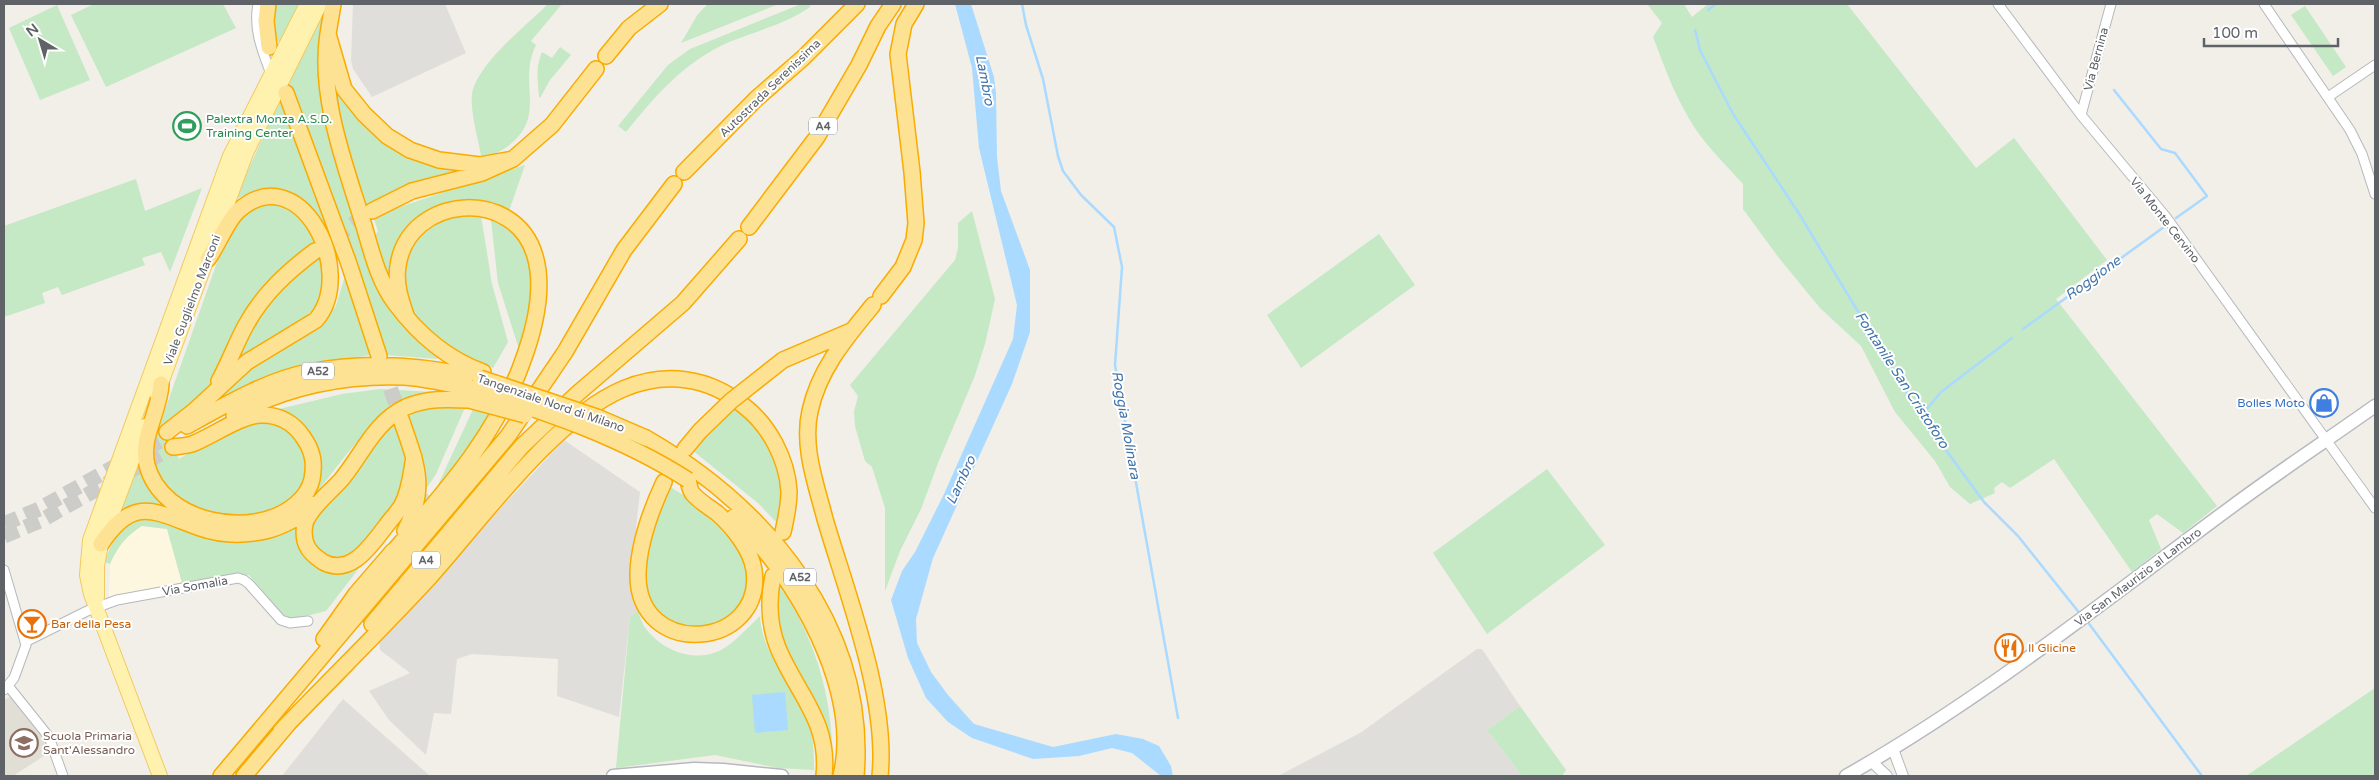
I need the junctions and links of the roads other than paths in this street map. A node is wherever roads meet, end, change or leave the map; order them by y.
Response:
1 (258, 4) edge
2 (268, 4) edge
3 (307, 4) edge
4 (320, 4) edge
5 (333, 4) edge
6 (660, 4) edge
7 (857, 4) edge
8 (894, 4) edge
9 (1998, 4) edge
10 (2111, 4) edge
11 (2264, 4) edge
12 (915, 5) edge
13 (328, 34) junction
14 (269, 47) dead end
15 (606, 56) dead end
16 (2375, 65) edge
17 (596, 69) dead end
18 (271, 74) junction
19 (286, 94) dead end
20 (2328, 97) junction
21 (2081, 115) junction
22 (513, 159) junction
23 (684, 172) dead end
24 (674, 184) dead end
25 (2375, 194) edge
26 (372, 211) tunnel mouth
27 (749, 227) dead end
28 (739, 239) dead end
29 (343, 249) junction
30 (315, 250) tunnel mouth
31 (208, 259) junction
32 (321, 314) junction
33 (407, 318) junction
34 (852, 330) junction
35 (379, 356) tunnel mouth
36 (161, 384) junction
37 (476, 384) junction
38 (208, 399) junction
39 (2375, 406) edge
40 (401, 419) tunnel mouth
41 (170, 438) junction
42 (2327, 440) junction
43 (686, 449) dead end
44 (357, 455) junction
45 (414, 457) junction
46 (664, 482) dead end
47 (690, 487) junction
48 (2375, 508) edge
49 (783, 532) dead end
50 (101, 544) junction
51 (388, 558) junction
52 (4, 570) edge
53 (772, 576) dead end
54 (96, 607) junction
55 (308, 622) dead end
56 (25, 642) junction
57 (6, 688) edge
58 (272, 715) junction
59 (281, 731) junction
60 (1893, 749) junction
61 (1872, 762) junction
62 (63, 776) edge
63 (160, 776) edge
64 (221, 776) edge
65 (244, 776) edge
66 (613, 776) edge
67 (782, 776) edge
68 (824, 776) edge
69 (841, 776) edge
70 (856, 776) edge
71 (880, 776) edge
72 (1846, 776) edge
73 (1887, 776) edge
74 (1903, 776) edge

1 - 18 street
2 - 14 highway
3 - 18 main road, Viale Guglielmo Marconi
4 - 31 main road, Viale Guglielmo Marconi
5 - 13 highway
6 - 15 highway
7 - 23 highway, Autostrada Serenissima
8 - 27 highway, A4
9 - 21 street, Via Monte Cervino
10 - 21 street, Via Bernina
11 - 20 street
12 - 34 highway
13 - 22 highway
13 - 33 highway
16 - 20 street
17 - 22 highway
18 - 54 main road, Viale Guglielmo Marconi
19 - 29 highway
20 - 25 street
21 - 42 street, Via Monte Cervino
22 - 26 highway
24 - 58 highway, A4
28 - 59 highway, A4
29 - 32 highway
29 - 35 highway
30 - 38 highway
31 - 32 highway
31 - 36 main road, Viale Guglielmo Marconi
32 - 38 highway
33 - 37 highway
33 - 51 highway
34 - 43 highway, bridge
34 - 71 highway
36 - 41 highway
36 - 50 main road, Viale Guglielmo Marconi
37 - 41 highway, Tangenziale Nord di Milano / A52
37 - 44 highway
37 - 47 highway, Tangenziale Nord di Milano / A52, bridge
37 - 70 highway, Tangenziale Nord di Milano / A52, bridge
38 - 41 highway
39 - 42 main road, Via San Maurizio al Lambro
40 - 45 highway
42 - 48 street, Via Monte Cervino
42 - 60 main road, Via San Maurizio al Lambro
44 - 45 highway
44 - 50 highway
45 - 51 highway
46 - 47 highway
47 - 69 highway, Tangenziale Nord di Milano / A52
49 - 59 highway
50 - 54 main road, Viale Guglielmo Marconi
51 - 58 highway
52 - 56 street
53 - 68 highway
54 - 55 street, Via Somalia
54 - 56 street
54 - 63 main road, Viale Guglielmo Marconi
56 - 57 street
57 - 62 street
58 - 64 highway, A4
59 - 65 highway, A4
60 - 61 main road, Via San Maurizio al Lambro
60 - 74 street
61 - 72 main road, Via San Maurizio al Lambro
61 - 73 street
66 - 67 main road

